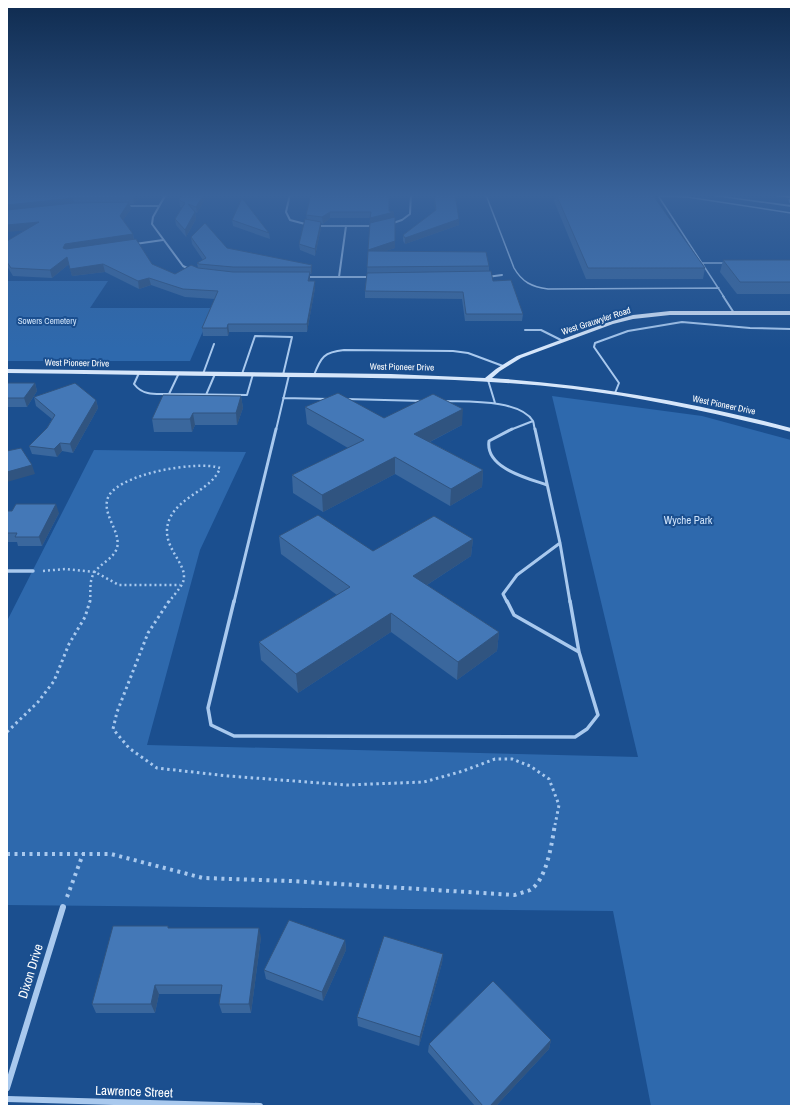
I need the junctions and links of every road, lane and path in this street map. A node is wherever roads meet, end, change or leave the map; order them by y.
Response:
1 (168, 246) edge
2 (343, 246) edge
3 (506, 246) edge
4 (691, 246) edge
5 (702, 263) junction
6 (732, 263) edge
7 (194, 271) edge
8 (502, 275) dead end
9 (301, 277) edge
10 (339, 277) junction
11 (370, 277) edge
12 (482, 277) edge
13 (719, 288) junction
14 (734, 313) junction
15 (791, 313) edge
16 (687, 318) junction
17 (791, 329) edge
18 (526, 330) dead end
19 (563, 341) junction
20 (214, 344) dead end
21 (503, 366) junction
22 (7, 371) edge
23 (139, 373) junction
24 (179, 373) junction
25 (203, 374) junction
26 (215, 374) junction
27 (242, 374) junction
28 (254, 374) junction
29 (286, 375) junction
30 (314, 375) junction
31 (487, 379) junction
32 (169, 394) junction
33 (615, 394) junction
34 (206, 395) junction
35 (283, 398) junction
36 (330, 399) edge
37 (338, 399) edge
38 (424, 401) edge
39 (440, 401) edge
40 (495, 402) junction
41 (533, 421) junction
42 (791, 430) edge
43 (547, 486) junction
44 (560, 543) junction
45 (7, 571) edge
46 (33, 571) joint
47 (180, 585) dead end
48 (69, 644) dead end
49 (579, 652) junction
50 (7, 732) edge
51 (83, 854) dead end
52 (63, 907) joint
53 (7, 1088) edge
54 (7, 1099) edge
55 (260, 1106) edge

1 - 7 street
2 - 10 street
3 - 13 lane
4 - 5 lane
5 - 6 lane
5 - 13 lane
8 - 12 street
9 - 10 street
10 - 11 street
13 - 14 lane
14 - 15 main road, West Grauwyler Road
14 - 16 main road, West Grauwyler Road
16 - 17 lane
16 - 19 main road, West Grauwyler Road
16 - 33 lane
18 - 19 lane
19 - 21 main road, West Grauwyler Road
20 - 25 lane
21 - 30 lane
21 - 31 main road, West Grauwyler Road
22 - 23 main road, West Pioneer Drive
23 - 24 main road, West Pioneer Drive
23 - 32 lane
24 - 25 main road, West Pioneer Drive
24 - 32 lane
25 - 26 main road, West Pioneer Drive
26 - 27 main road, West Pioneer Drive
26 - 34 lane
27 - 28 main road, West Pioneer Drive
27 - 29 lane
28 - 29 main road, West Pioneer Drive
28 - 34 lane
29 - 30 main road, West Pioneer Drive
29 - 35 lane
30 - 31 main road, West Pioneer Drive
31 - 33 main road, West Pioneer Drive
31 - 40 lane
32 - 34 lane
33 - 42 main road, West Pioneer Drive
35 - 36 lane
35 - 49 lane
37 - 38 lane
39 - 40 lane
40 - 41 lane
41 - 43 lane
41 - 43 lane
43 - 44 lane
44 - 49 lane
44 - 49 lane
45 - 46 street
46 - 47 path
48 - 50 path
51 - 52 path
52 - 53 street, Dixon Drive
54 - 55 street, Lawrence Street

